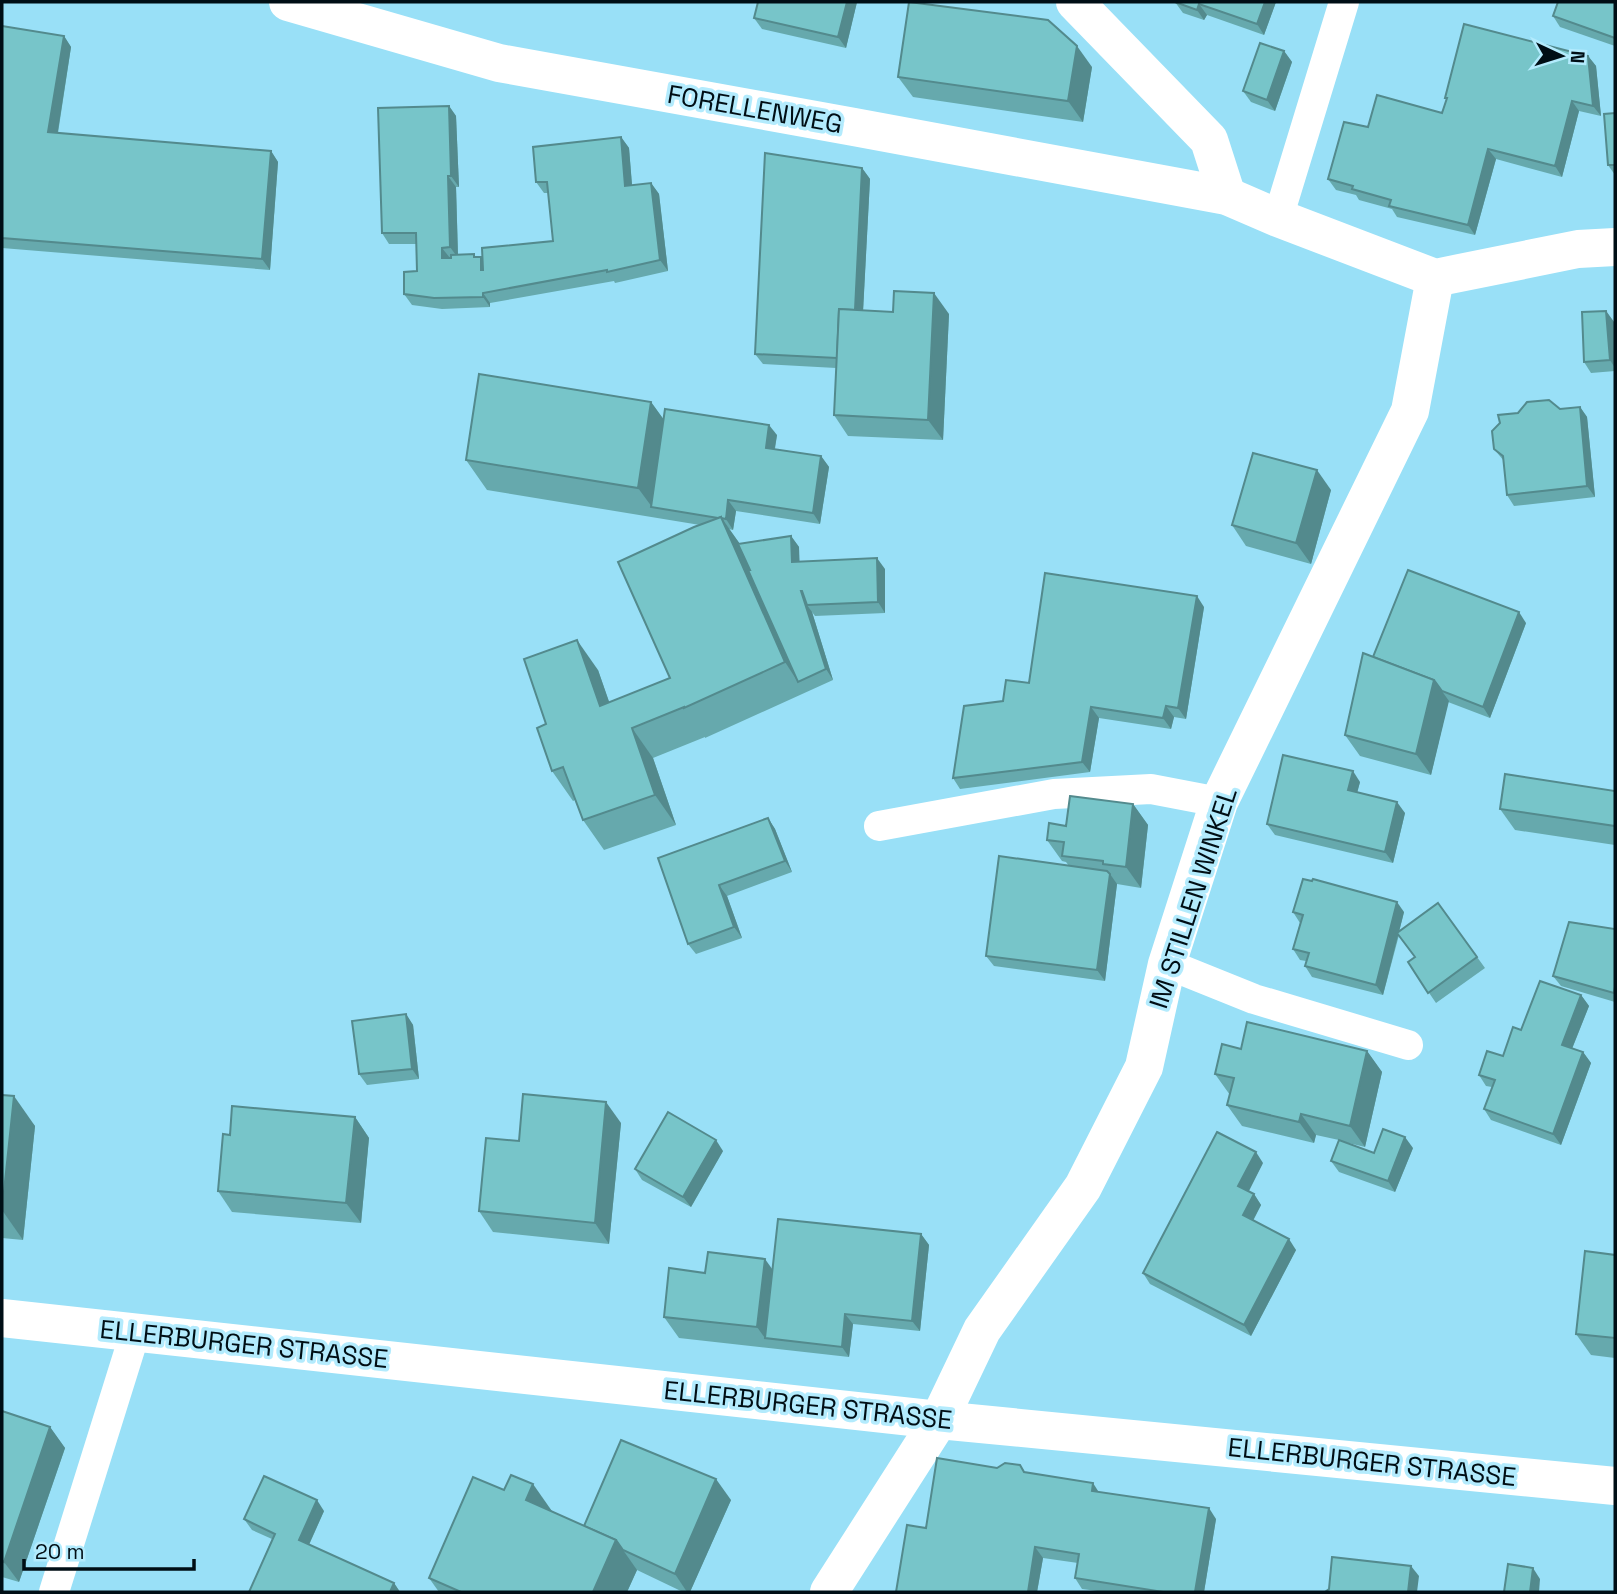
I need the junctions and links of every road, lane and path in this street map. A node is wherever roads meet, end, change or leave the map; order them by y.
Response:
1 (288, 2) edge
2 (1075, 2) edge
3 (1345, 2) edge
4 (1227, 196) junction
5 (1278, 218) junction
6 (1615, 247) edge
7 (1435, 278) junction
8 (1219, 802) junction
9 (879, 826) dead end
10 (1167, 964) junction
11 (1408, 1045) dead end
12 (2, 1318) edge
13 (135, 1333) junction
14 (939, 1420) junction
15 (1615, 1486) edge
16 (54, 1592) edge
17 (829, 1592) edge

1 - 4 street, FORELLENWEG
2 - 4 street
3 - 5 lane
4 - 5 street
5 - 7 street
6 - 7 street
7 - 8 street, IM STILLEN WINKEL
8 - 9 lane
8 - 10 street, IM STILLEN WINKEL
10 - 11 lane
10 - 14 street, IM STILLEN WINKEL
12 - 13 street, ELLERBURGER STRASSE
13 - 14 street, ELLERBURGER STRASSE
13 - 16 lane
14 - 15 street, ELLERBURGER STRASSE
14 - 17 street, IM STILLEN WINKEL

